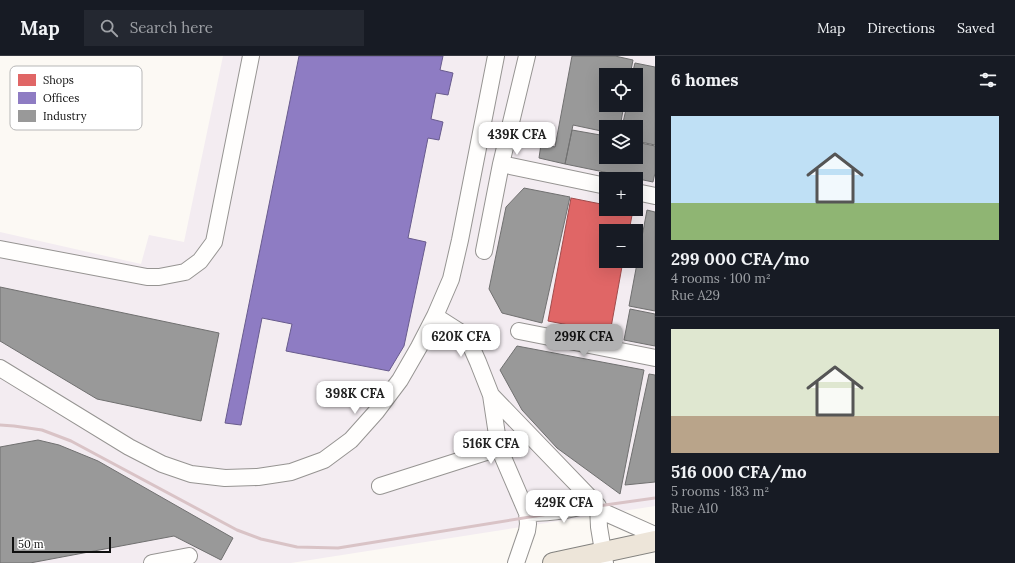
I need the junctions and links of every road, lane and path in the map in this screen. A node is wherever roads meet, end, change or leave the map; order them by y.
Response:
1 (251, 56) edge
2 (496, 56) edge
3 (527, 56) edge
4 (501, 164) junction
5 (599, 185) edge
6 (643, 193) edge
7 (655, 196) edge
8 (0, 249) edge
9 (484, 252) dead end
10 (435, 316) junction
11 (519, 331) dead end
12 (655, 358) edge
13 (0, 368) edge
14 (490, 395) junction
15 (499, 448) junction
16 (380, 486) dead end
17 (596, 506) junction
18 (527, 513) junction
19 (655, 535) edge
20 (655, 541) edge
21 (189, 556) dead end
22 (604, 557) edge
23 (152, 563) edge
24 (516, 563) edge
25 (553, 563) edge

1 - 8 street
2 - 10 street
3 - 4 street
4 - 5 street
4 - 9 street
6 - 7 street
10 - 13 street
10 - 14 street
11 - 12 street
14 - 15 street
14 - 17 street
15 - 16 street
15 - 18 street
17 - 18 street
17 - 19 street
17 - 22 street
18 - 24 street
20 - 22 main road
21 - 23 street
22 - 25 main road

